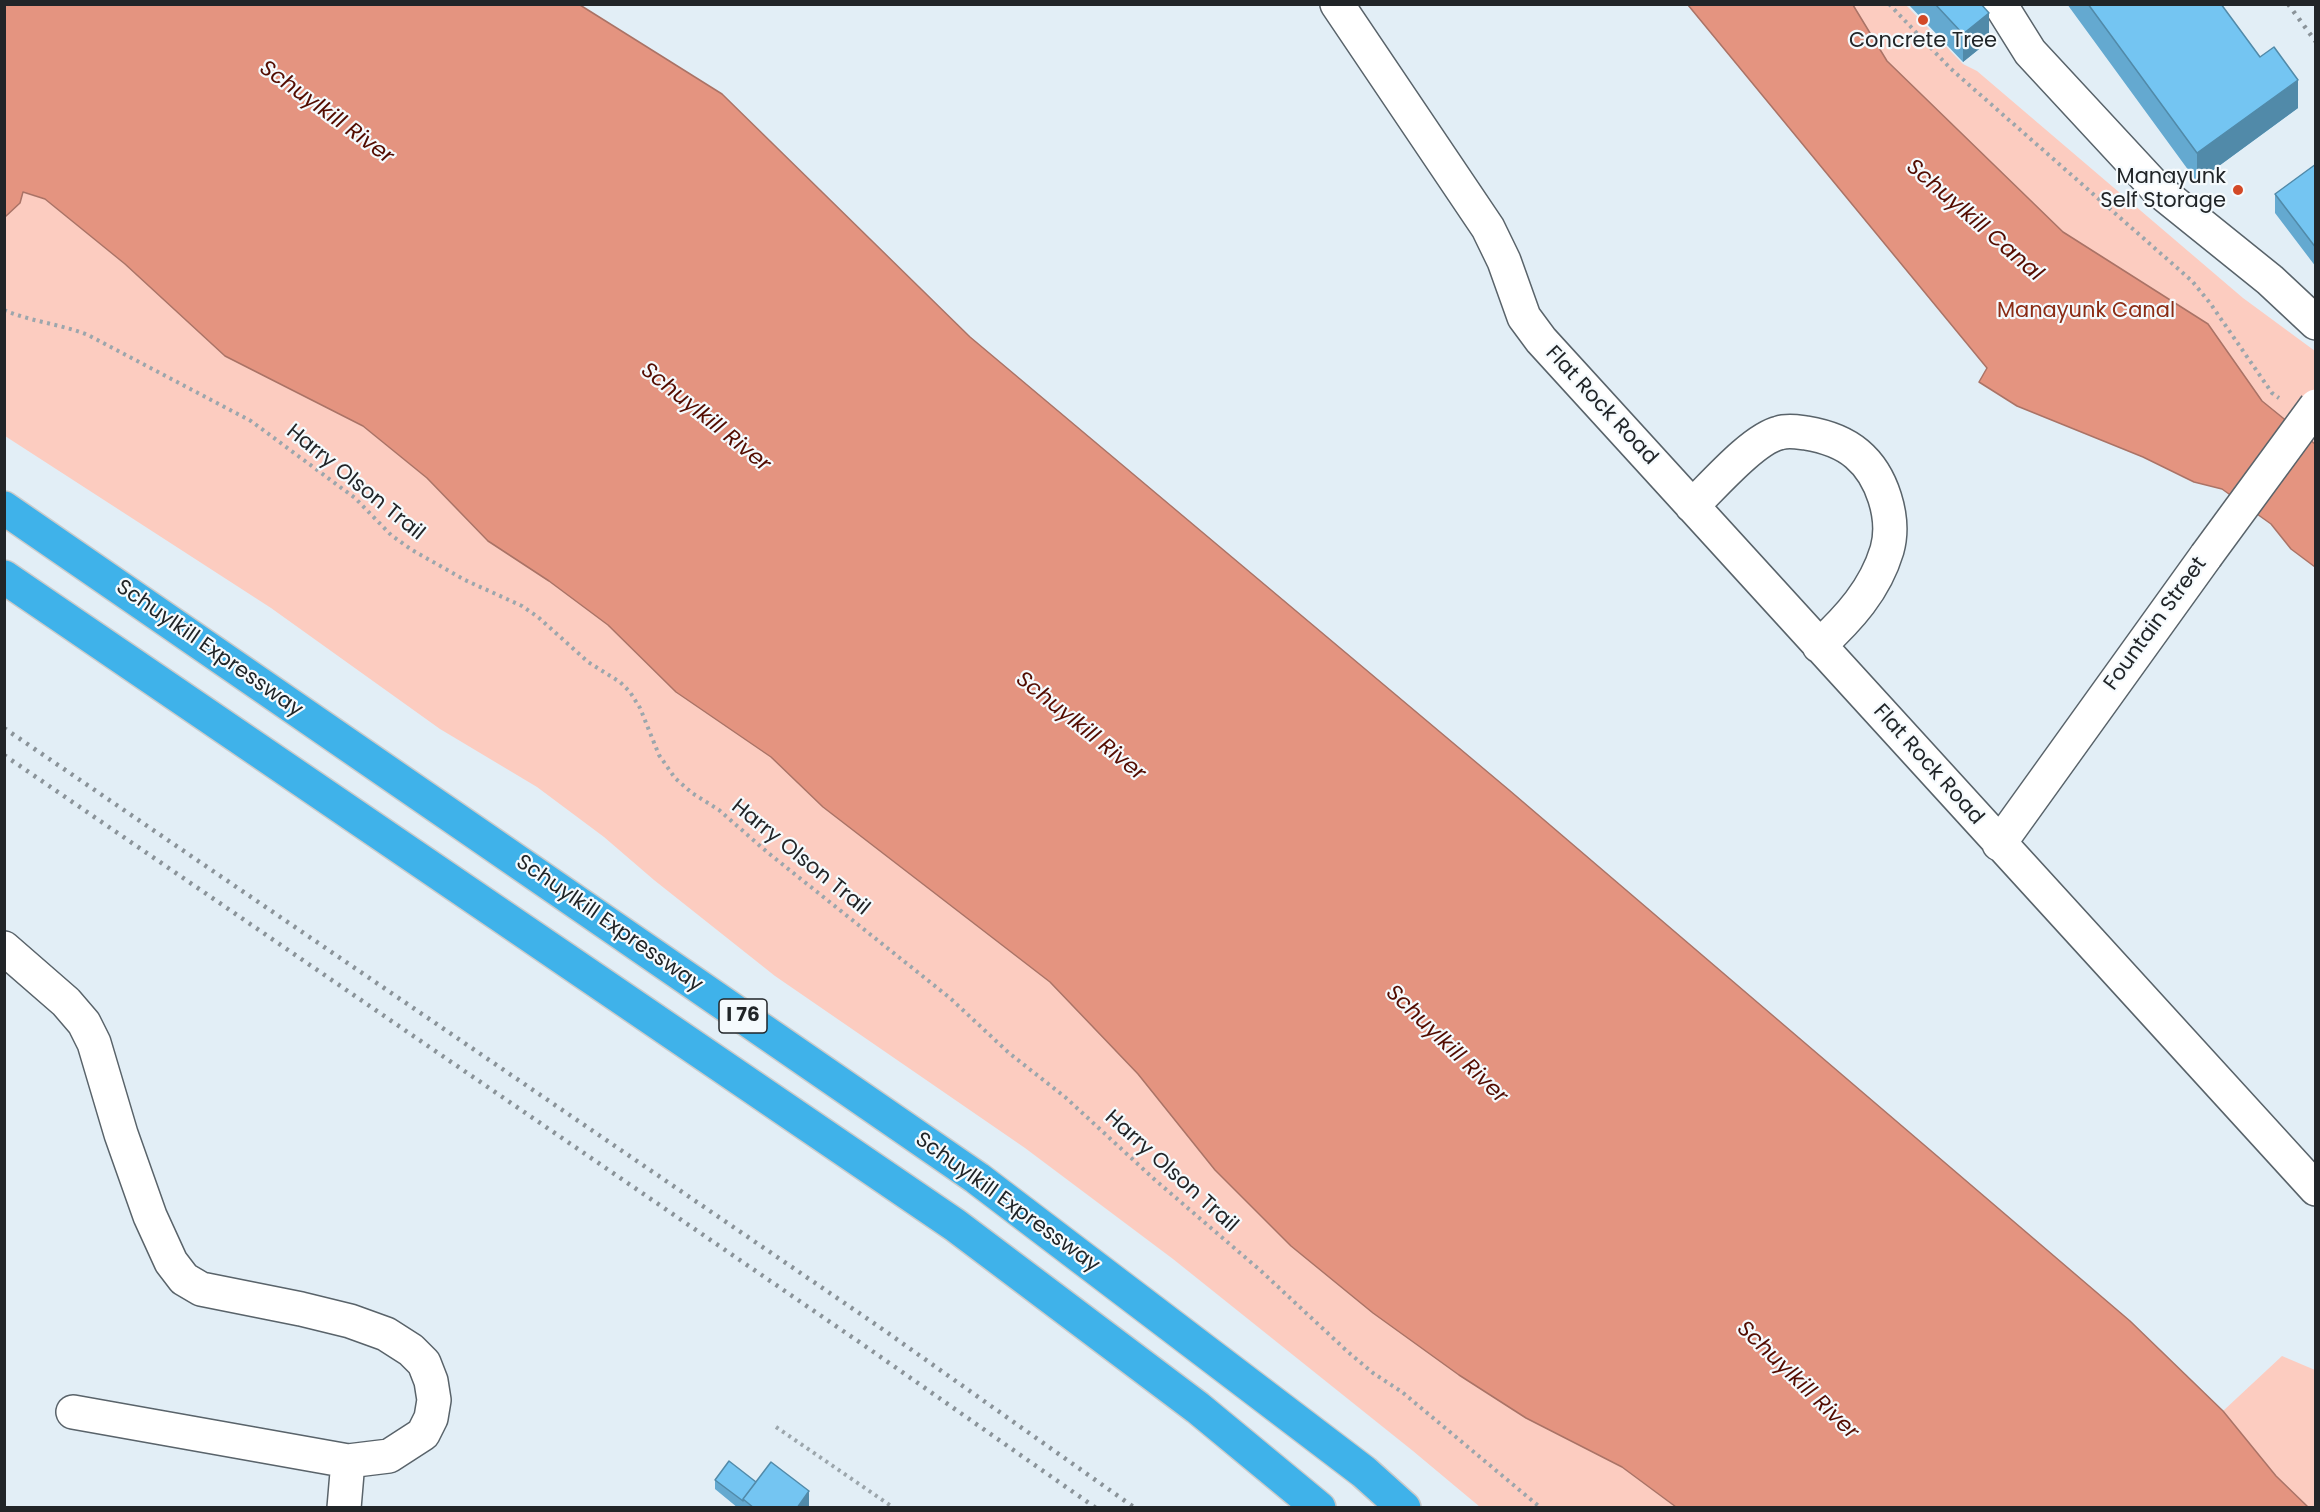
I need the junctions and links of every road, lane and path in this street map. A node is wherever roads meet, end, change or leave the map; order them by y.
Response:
1 (1337, 4) edge
2 (1889, 4) edge
3 (2000, 4) edge
4 (4, 310) edge
5 (2316, 323) edge
6 (2280, 399) dead end
7 (2316, 406) edge
8 (1692, 506) junction
9 (4, 508) edge
10 (17, 585) edge
11 (1819, 646) junction
12 (1999, 844) junction
13 (4, 948) edge
14 (2316, 1189) edge
15 (73, 1412) dead end
16 (776, 1427) dead end
17 (348, 1461) junction
18 (344, 1508) edge
19 (894, 1508) edge
20 (1319, 1508) edge
21 (1404, 1508) edge
22 (1541, 1508) edge

1 - 8 street, Flat Rock Road
2 - 6 path
3 - 5 street
4 - 22 path, Harry Olson Trail
7 - 12 street, Fountain Street, bridge
8 - 11 street, Flat Rock Road
8 - 11 street
9 - 21 highway, Schuylkill Expressway / I 76
10 - 20 highway, I 76
11 - 12 street, Flat Rock Road
12 - 14 street, Flat Rock Road
13 - 17 street
15 - 17 street
16 - 19 path
17 - 18 street

